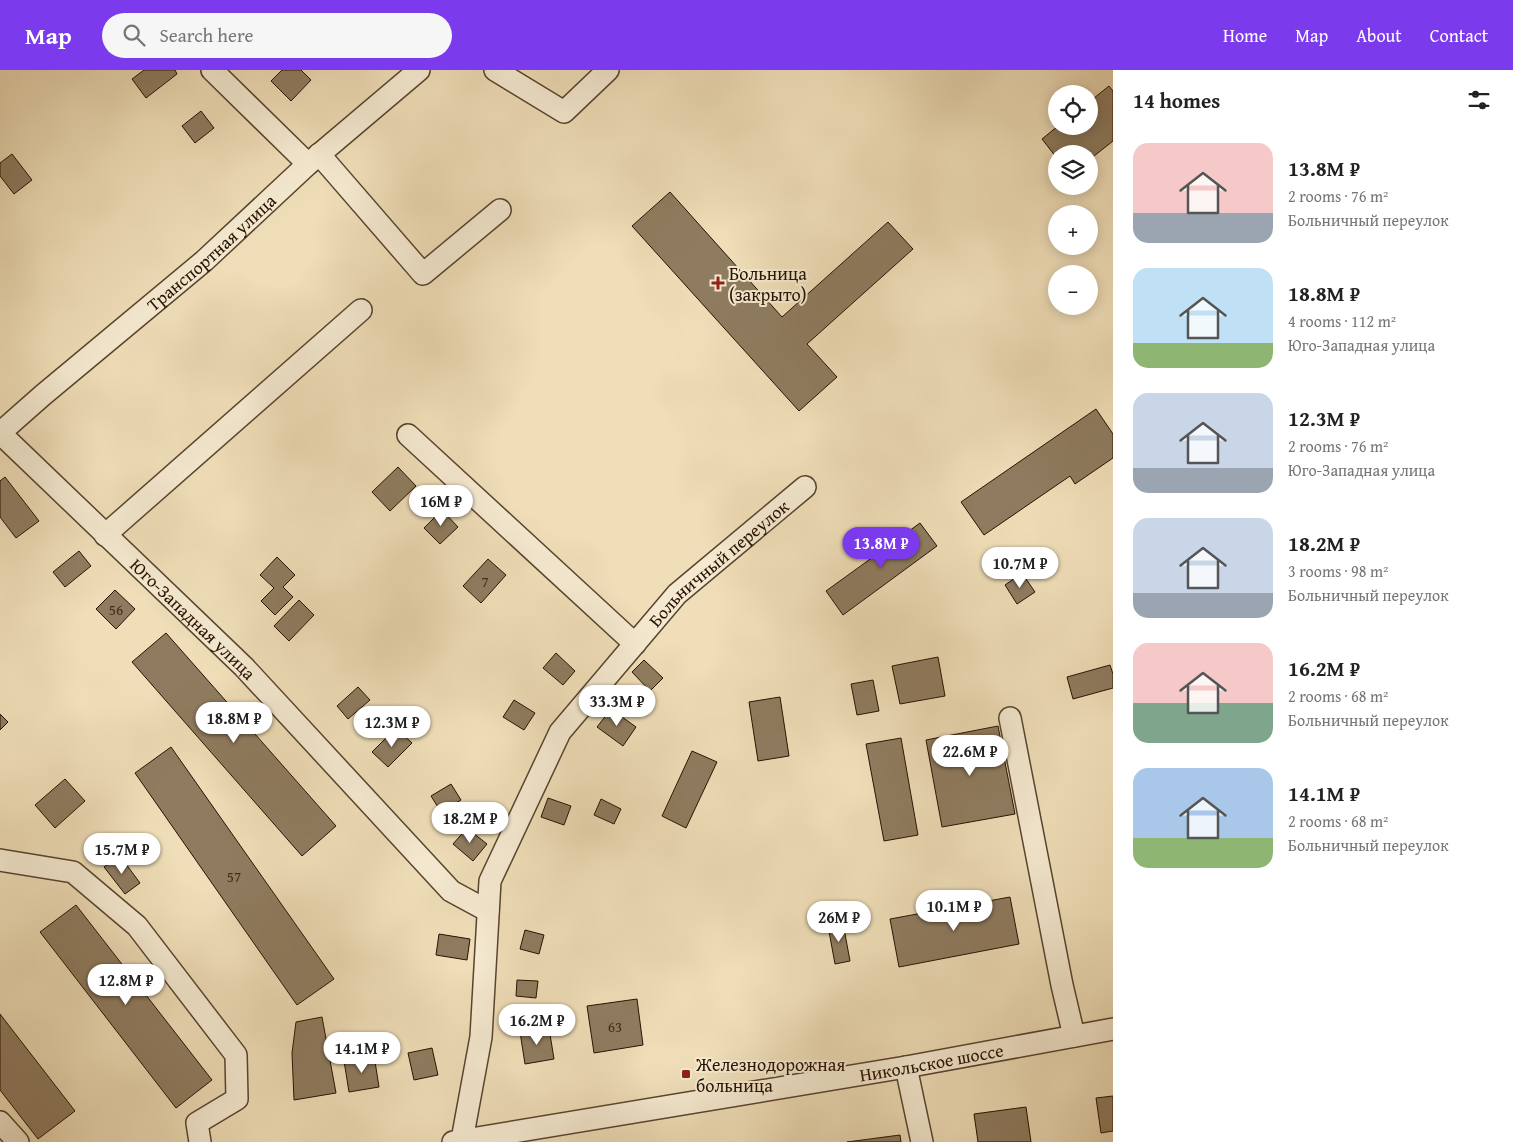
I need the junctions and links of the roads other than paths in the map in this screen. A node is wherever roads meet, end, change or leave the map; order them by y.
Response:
1 (212, 70) edge
2 (419, 70) edge
3 (494, 70) edge
4 (608, 70) edge
5 (314, 159) junction
6 (500, 210) dead end
7 (362, 310) dead end
8 (0, 433) edge
9 (408, 435) dead end
10 (805, 487) dead end
11 (105, 535) junction
12 (635, 644) junction
13 (1010, 718) dead end
14 (0, 860) edge
15 (488, 912) junction
16 (1113, 1029) edge
17 (1074, 1036) junction
18 (906, 1067) junction
19 (0, 1122) edge
20 (458, 1141) edge
21 (18, 1142) edge
22 (200, 1142) edge
23 (922, 1142) edge

1 - 5 street
2 - 5 street, Транспортная улица
3 - 4 street
5 - 6 street
5 - 8 street, Транспортная улица
7 - 11 street
8 - 11 street, Юго-Западная улица
9 - 12 street, Больничный переулок
10 - 12 street, Больничный переулок
11 - 15 street, Юго-Западная улица
12 - 15 street, Больничный переулок
13 - 17 street
14 - 22 street
15 - 20 street, Больничный переулок
16 - 17 street, Никольское шоссе
17 - 18 street, Никольское шоссе
18 - 20 street, Никольское шоссе
18 - 23 street
19 - 21 street

